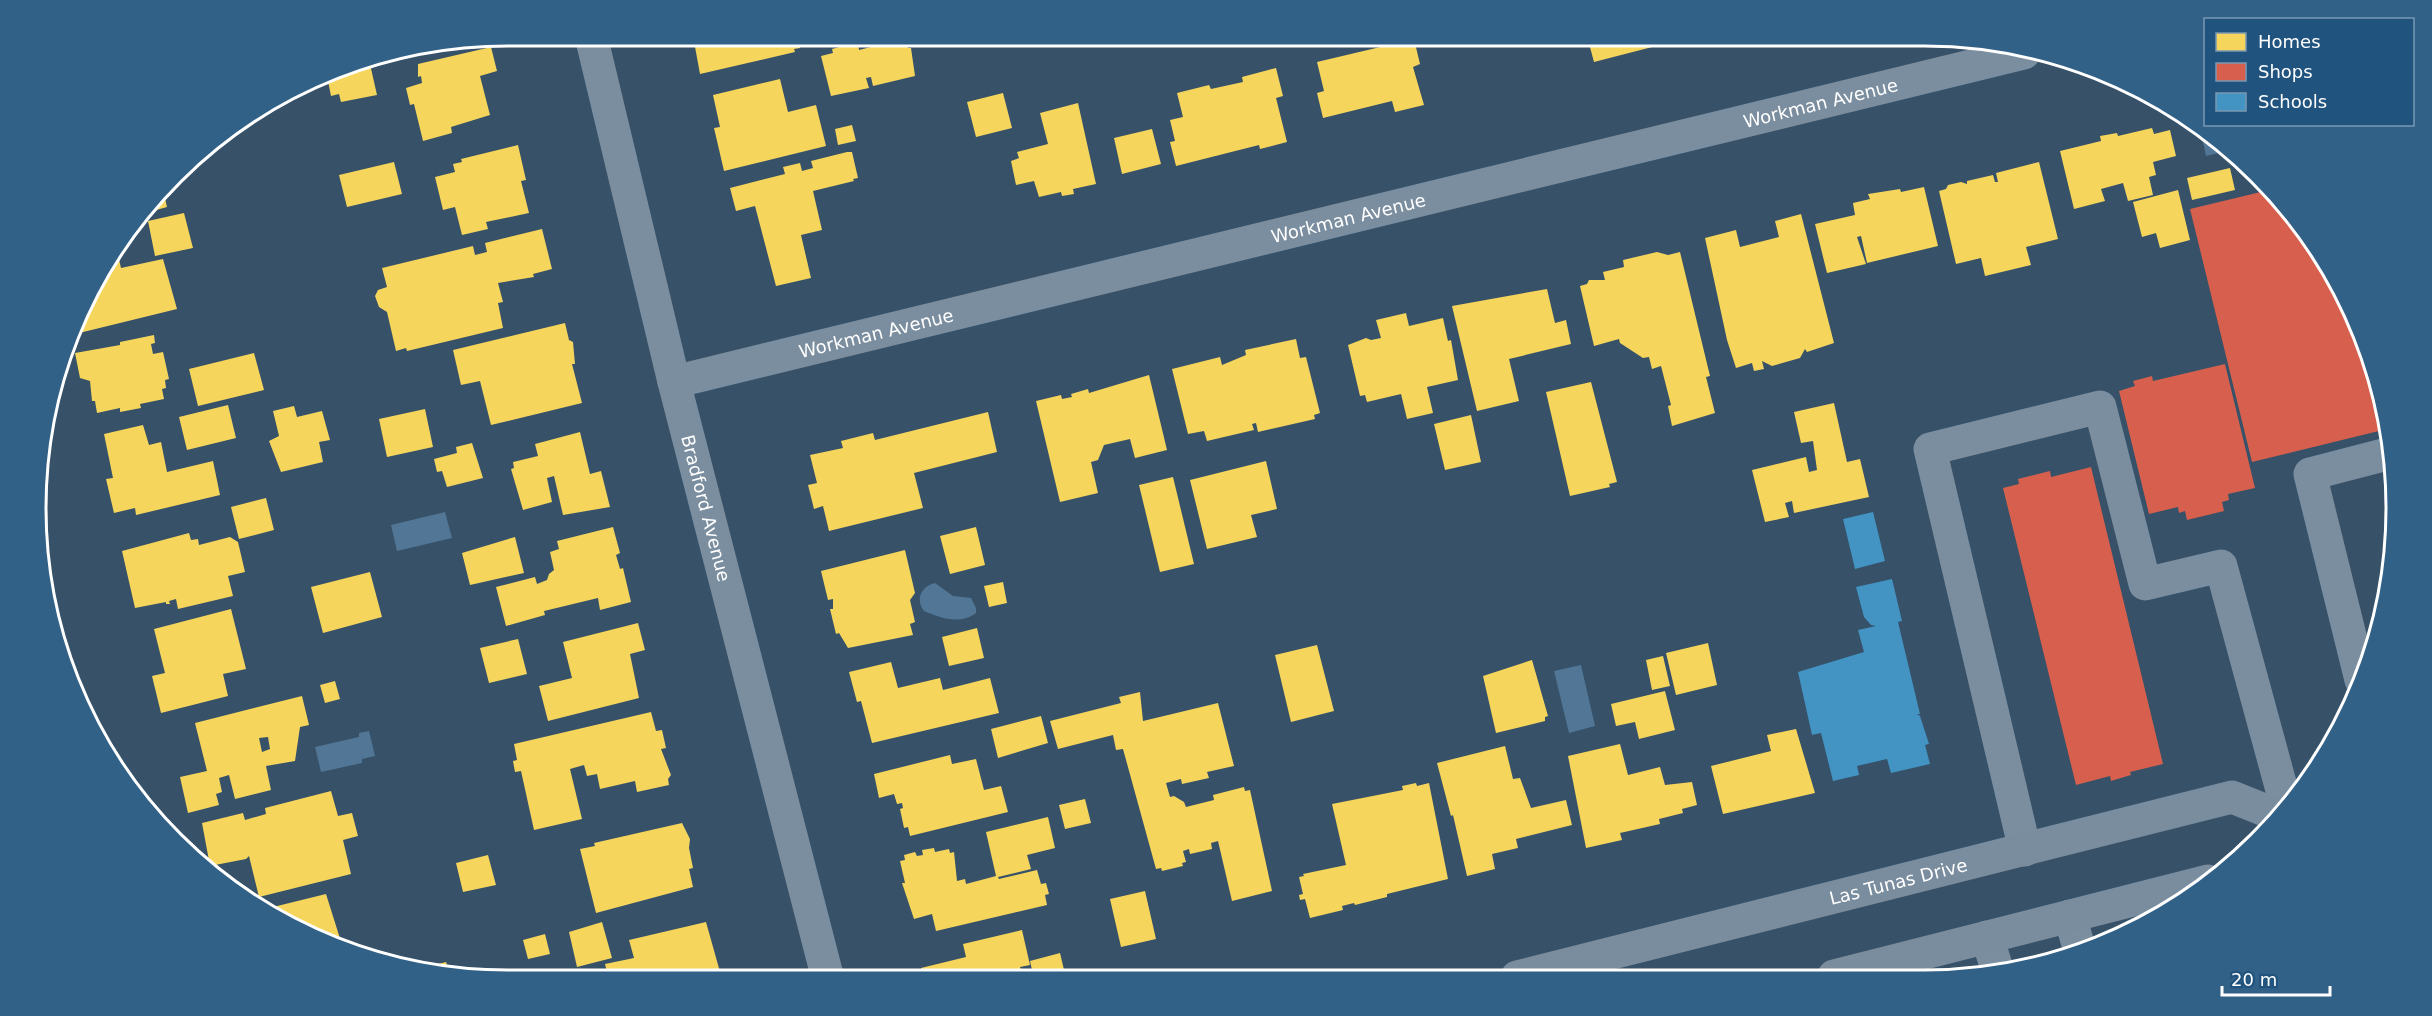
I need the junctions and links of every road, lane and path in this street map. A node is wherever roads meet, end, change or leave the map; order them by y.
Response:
1 (593, 46) edge
2 (2013, 55) edge
3 (674, 382) junction
4 (2383, 455) edge
5 (2357, 665) edge
6 (2284, 797) edge
7 (2270, 813) edge
8 (2025, 850) junction
9 (2167, 899) edge
10 (2070, 916) junction
11 (1987, 937) junction
12 (2078, 943) edge
13 (1996, 964) edge
14 (826, 970) edge
15 (1545, 970) edge
16 (1858, 970) edge

1 - 3 street, Bradford Avenue
2 - 3 street, Workman Avenue
3 - 14 street, Bradford Avenue
4 - 5 street
6 - 8 street
7 - 8 main road, Las Tunas Drive
8 - 15 main road, Las Tunas Drive
9 - 10 main road
10 - 11 main road
10 - 12 street
11 - 13 street
11 - 16 main road

